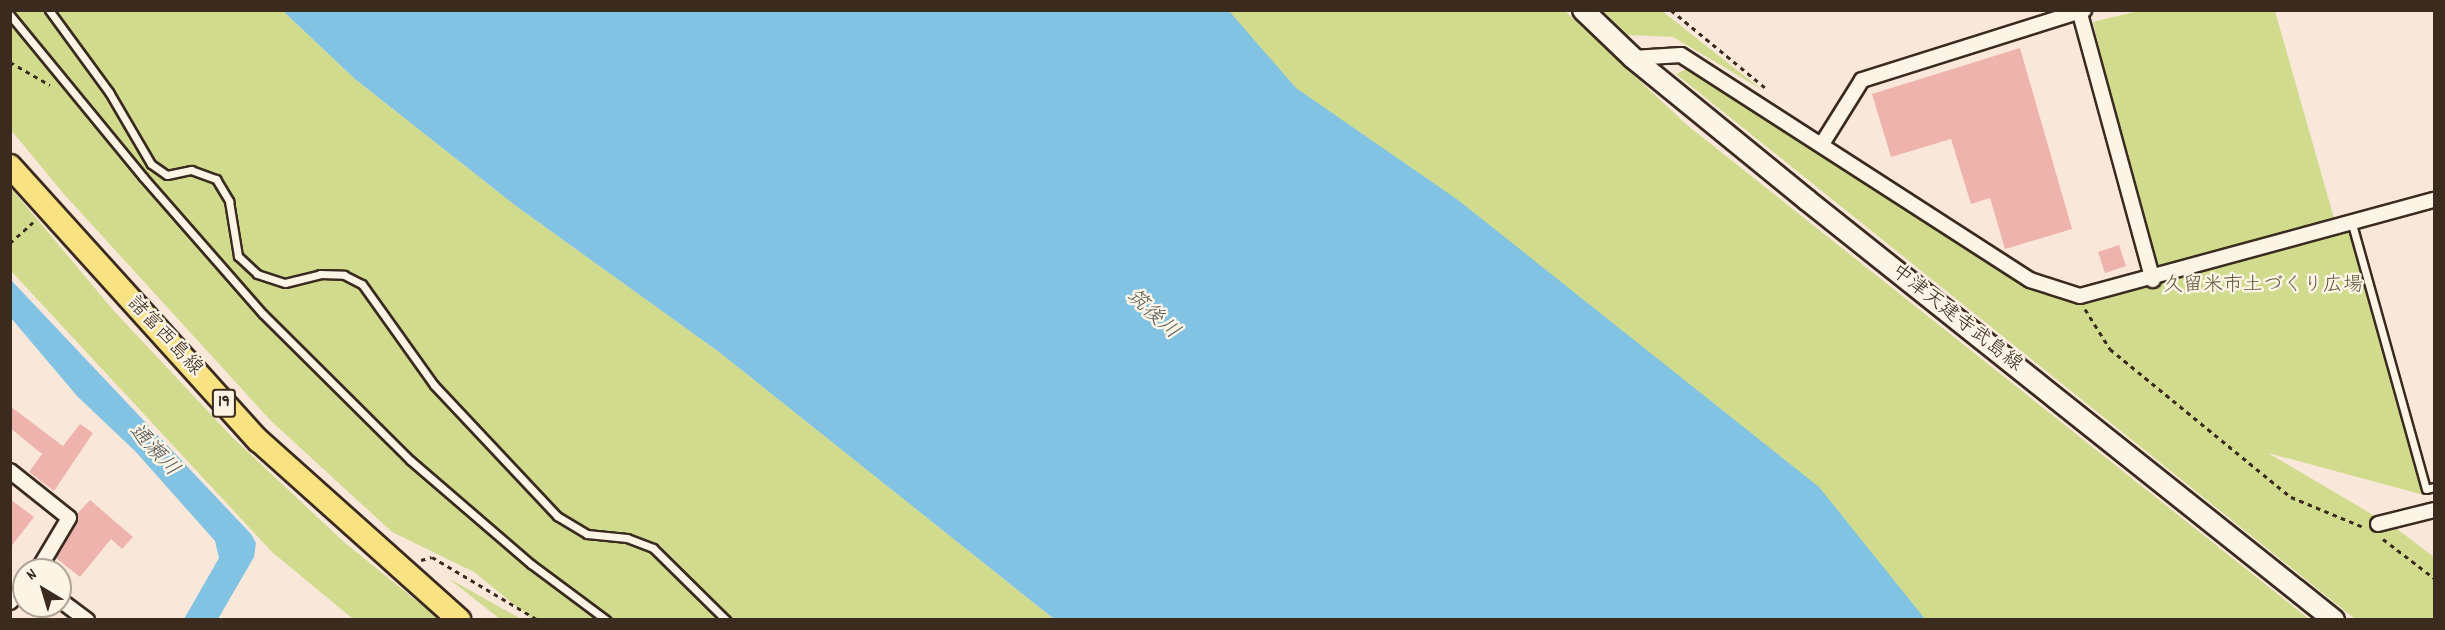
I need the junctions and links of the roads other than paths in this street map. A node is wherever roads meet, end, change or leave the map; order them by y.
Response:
1 (49, 10) edge
2 (1583, 10) edge
3 (2081, 11) edge
4 (10, 15) edge
5 (1634, 58) junction
6 (1822, 144) junction
7 (10, 166) edge
8 (2434, 201) edge
9 (2352, 224) junction
10 (2153, 280) junction
11 (10, 471) edge
12 (2434, 487) edge
13 (2434, 510) edge
14 (2377, 529) road end
15 (45, 558) edge
16 (72, 609) edge
17 (87, 620) edge
18 (459, 620) edge
19 (606, 620) edge
20 (726, 620) edge
21 (2334, 620) edge

1 - 20 lane
2 - 5 main road, 中津天建寺武島線
3 - 6 street
3 - 10 street
4 - 19 lane
5 - 6 street
5 - 21 main road, 中津天建寺武島線
6 - 10 street
7 - 18 main road, 諸富西島線 / 19
8 - 9 street
9 - 10 street
9 - 12 lane
11 - 15 street
13 - 14 street
16 - 17 street

